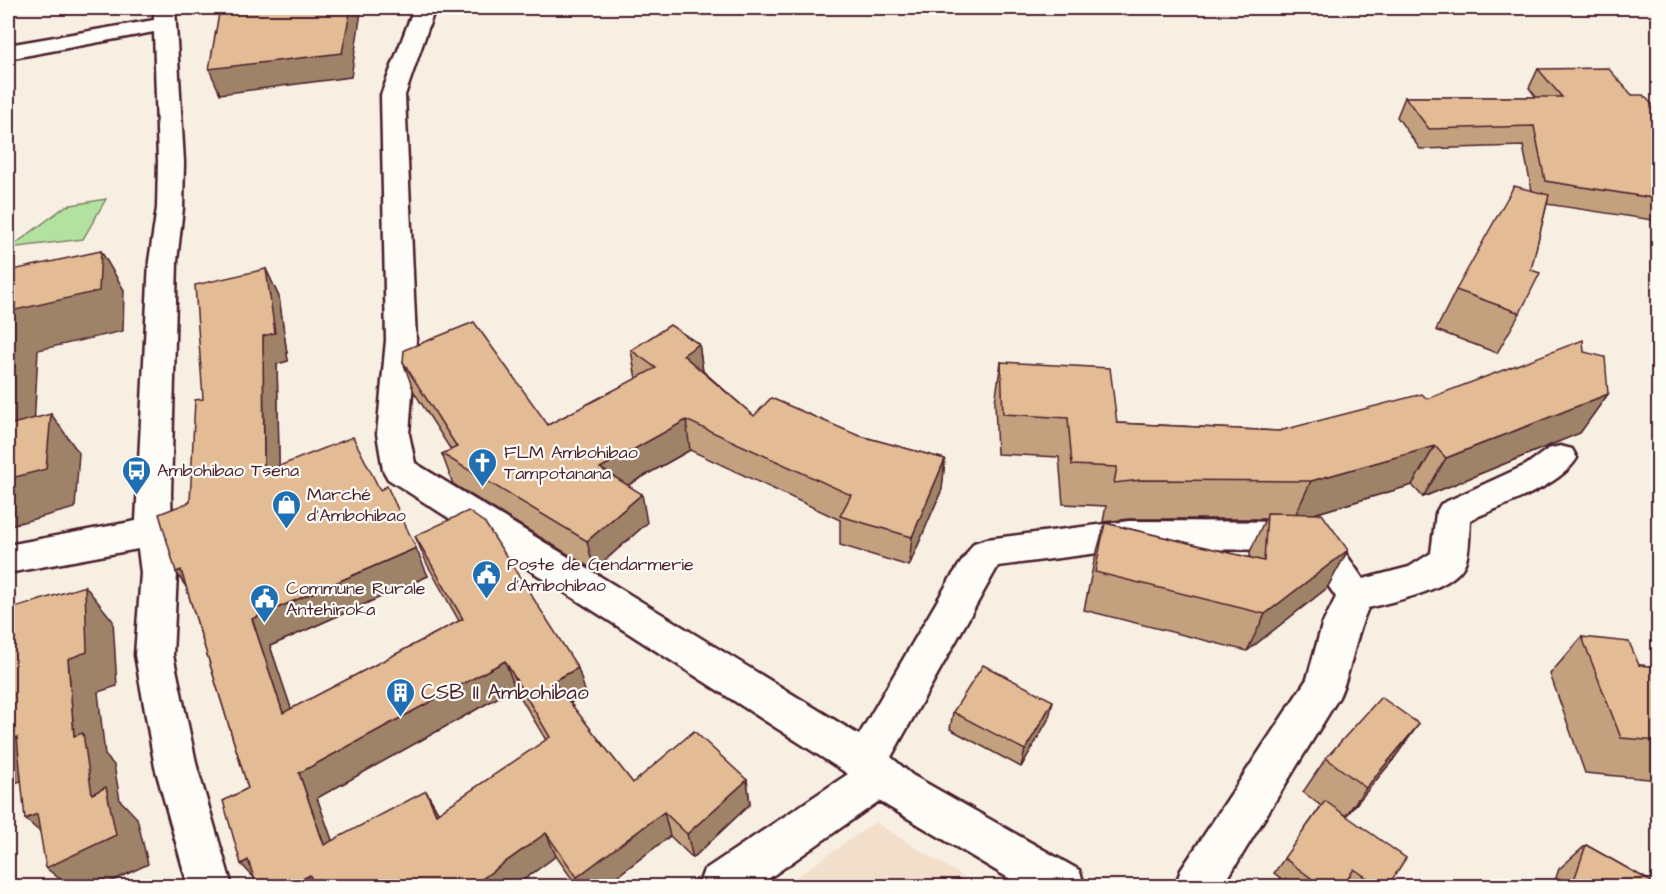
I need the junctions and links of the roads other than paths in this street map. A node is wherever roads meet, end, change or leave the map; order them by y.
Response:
1 (424, 8) edge
2 (164, 16) edge
3 (8, 52) edge
4 (1560, 458) dead end
5 (154, 532) junction
6 (8, 559) edge
7 (1355, 596) junction
8 (873, 769) junction
9 (210, 886) edge
10 (720, 886) edge
11 (1063, 886) edge
12 (1197, 886) edge

1 - 8 street
2 - 3 street
2 - 5 street
4 - 7 street
5 - 6 street
5 - 9 street
7 - 8 street
7 - 12 street
8 - 10 street
8 - 11 street

